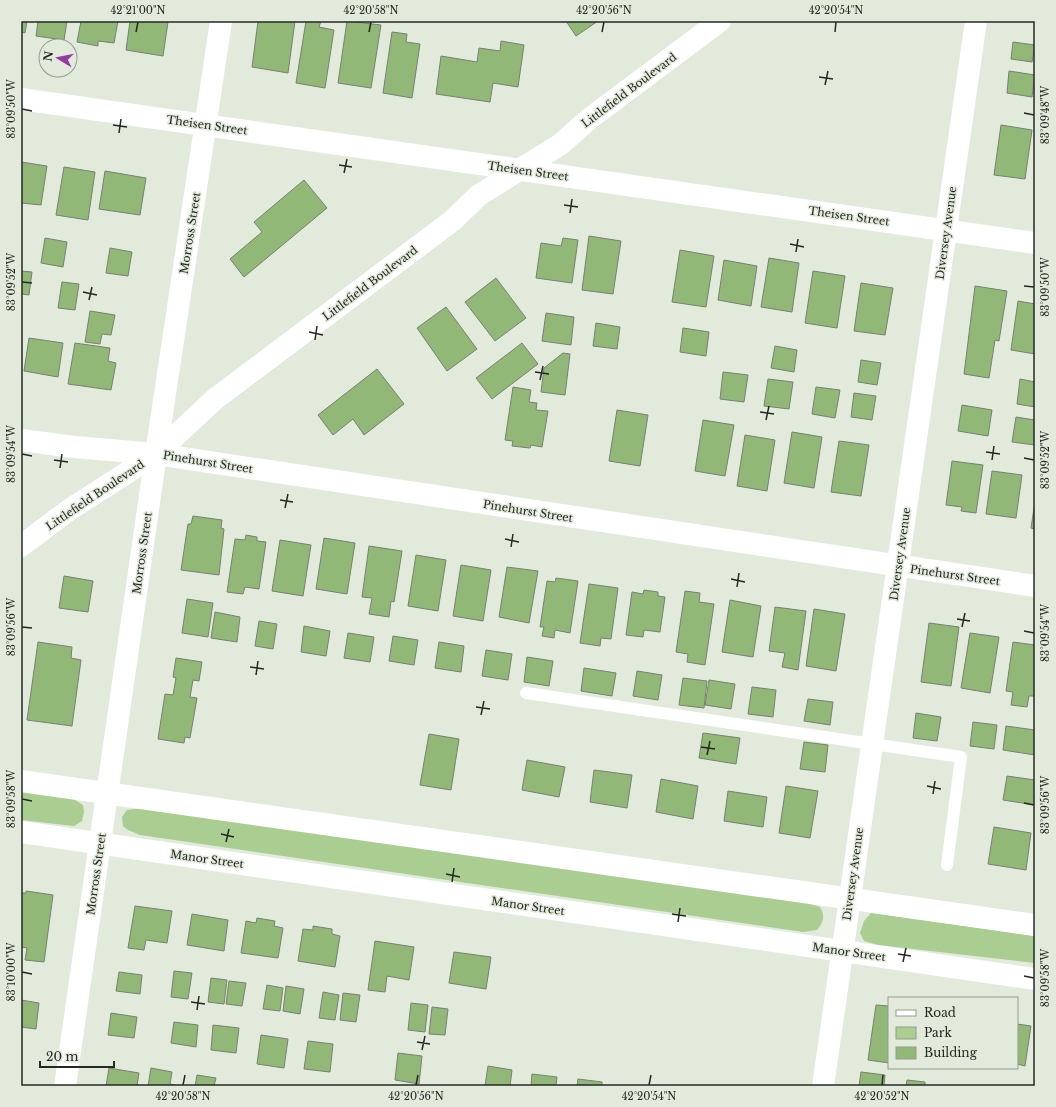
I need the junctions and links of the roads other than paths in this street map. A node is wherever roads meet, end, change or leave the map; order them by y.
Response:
1 (221, 21) edge
2 (720, 21) edge
3 (976, 21) edge
4 (21, 99) edge
5 (206, 125) junction
6 (521, 170) junction
7 (946, 230) junction
8 (1035, 243) edge
9 (21, 440) edge
10 (156, 454) junction
11 (21, 546) edge
12 (898, 567) junction
13 (1035, 586) edge
14 (526, 693) dead end
15 (872, 744) junction
16 (21, 781) edge
17 (108, 794) junction
18 (21, 832) edge
19 (101, 843) junction
20 (947, 865) dead end
21 (850, 898) junction
22 (1035, 925) edge
23 (842, 952) junction
24 (1035, 979) edge
25 (65, 1086) edge
26 (823, 1086) edge

1 - 5 street, Morross Street
2 - 6 street, Littlefield Boulevard
3 - 7 street, Diversey Avenue
4 - 5 street, Theisen Street
5 - 6 street, Theisen Street
5 - 10 street, Morross Street
6 - 7 street, Theisen Street
6 - 10 street, Littlefield Boulevard
7 - 8 street, Theisen Street
7 - 12 street, Diversey Avenue
9 - 10 street, Pinehurst Street
10 - 11 street, Littlefield Boulevard
10 - 12 street, Pinehurst Street
10 - 17 street, Morross Street
12 - 13 street, Pinehurst Street
12 - 15 street, Diversey Avenue
14 - 15 lane
15 - 20 lane
15 - 21 street, Diversey Avenue
16 - 17 street
17 - 19 street, Morross Street
17 - 21 street
18 - 19 street, Manor Street
19 - 23 street, Manor Street
19 - 25 street, Morross Street
21 - 22 street
21 - 23 street, Diversey Avenue
23 - 24 street, Manor Street
23 - 26 street, Diversey Avenue

